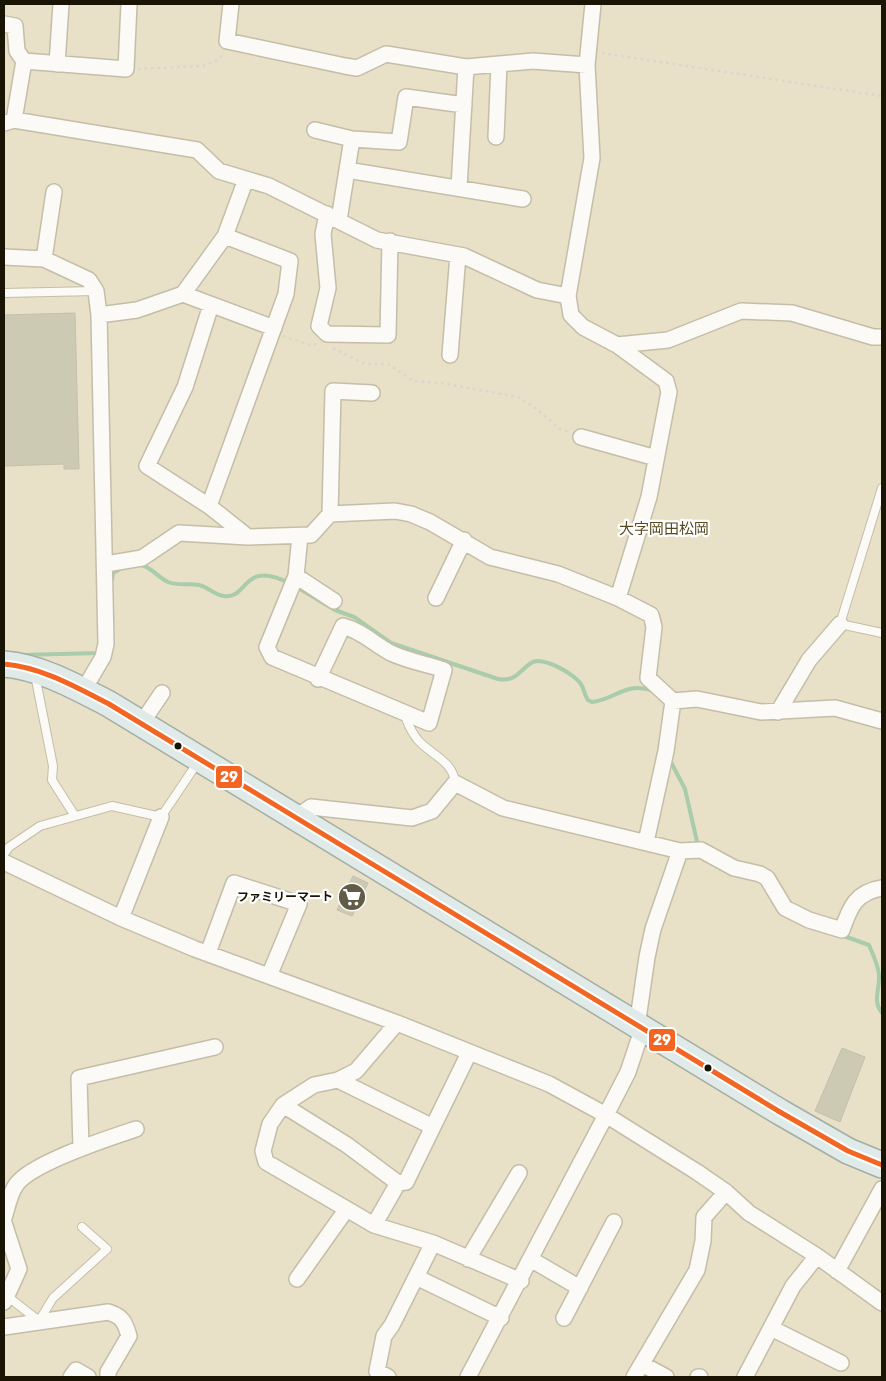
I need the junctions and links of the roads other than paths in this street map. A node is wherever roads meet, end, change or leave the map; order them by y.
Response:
1 (61, 4) edge
2 (129, 4) edge
3 (231, 4) edge
4 (593, 4) edge
5 (4, 24) edge
6 (587, 58) junction
7 (24, 60) junction
8 (57, 64) junction
9 (499, 64) junction
10 (466, 67) junction
11 (464, 105) junction
12 (9, 121) edge
13 (315, 130) dead end
14 (496, 137) dead end
15 (352, 138) junction
16 (346, 170) junction
17 (246, 179) junction
18 (459, 187) junction
19 (54, 192) dead end
20 (523, 199) dead end
21 (333, 217) junction
22 (225, 236) junction
23 (390, 242) junction
24 (458, 255) junction
25 (4, 257) edge
26 (44, 259) junction
27 (96, 291) junction
28 (4, 293) edge
29 (183, 294) junction
30 (568, 296) junction
31 (211, 305) junction
32 (99, 315) junction
33 (273, 330) junction
34 (882, 337) edge
35 (617, 345) junction
36 (450, 355) dead end
37 (372, 393) dead end
38 (581, 438) road end
39 (656, 458) junction
40 (882, 488) edge
41 (210, 506) junction
42 (330, 514) junction
43 (300, 536) junction
44 (248, 538) junction
45 (464, 540) junction
46 (106, 564) junction
47 (293, 581) junction
48 (436, 598) dead end
49 (618, 598) junction
50 (334, 601) dead end
51 (840, 624) junction
52 (882, 633) edge
53 (4, 664) edge
54 (34, 670) junction
55 (318, 678) junction
56 (83, 691) junction
57 (162, 693) dead end
58 (673, 701) junction
59 (778, 712) junction
60 (404, 714) junction
61 (882, 721) edge
62 (141, 724) junction
63 (199, 760) junction
64 (455, 783) junction
65 (75, 816) junction
66 (161, 817) junction
67 (295, 818) junction
68 (646, 842) junction
69 (680, 851) junction
70 (4, 854) edge
71 (4, 862) edge
72 (882, 888) edge
73 (122, 918) junction
74 (208, 953) junction
75 (269, 976) junction
76 (397, 1023) junction
77 (640, 1028) junction
78 (214, 1047) dead end
79 (469, 1053) junction
80 (338, 1080) junction
81 (283, 1105) junction
82 (606, 1115) junction
83 (433, 1127) junction
84 (136, 1130) dead end
85 (81, 1148) junction
86 (882, 1165) edge
87 (519, 1173) dead end
88 (398, 1183) junction
89 (882, 1189) edge
90 (726, 1192) junction
91 (346, 1210) junction
92 (4, 1218) edge
93 (614, 1222) dead end
94 (4, 1223) edge
95 (374, 1225) junction
96 (82, 1227) dead end
97 (433, 1243) junction
98 (817, 1256) junction
99 (468, 1258) junction
100 (532, 1260) junction
101 (837, 1272) junction
102 (416, 1277) junction
103 (297, 1279) dead end
104 (521, 1281) junction
105 (580, 1288) junction
106 (5, 1299) edge
107 (882, 1303) edge
108 (500, 1318) junction
109 (564, 1318) dead end
110 (39, 1321) junction
111 (4, 1327) edge
112 (773, 1329) junction
113 (841, 1363) dead end
114 (642, 1364) junction
115 (71, 1377) edge
116 (88, 1377) edge
117 (108, 1377) edge
118 (388, 1377) edge
119 (468, 1377) edge
120 (634, 1377) edge
121 (666, 1377) edge
122 (745, 1377) edge

1 - 8 street
2 - 8 street
3 - 10 street
4 - 6 street
5 - 7 street
6 - 9 street
6 - 30 street
7 - 8 street
7 - 12 street
9 - 10 street
9 - 14 street
10 - 11 street
11 - 15 street
11 - 18 street
12 - 17 street
13 - 15 street
15 - 16 street
16 - 18 street
16 - 21 street
17 - 21 street
17 - 22 street
18 - 20 street
19 - 26 street
21 - 23 street
21 - 23 street
22 - 29 street
22 - 33 street
23 - 24 street
24 - 30 street
24 - 36 street
25 - 26 street
26 - 27 street
27 - 28 lane
27 - 32 street
29 - 31 street
29 - 32 street
30 - 35 street
31 - 33 street
31 - 41 street
32 - 46 street
33 - 41 street
34 - 35 street
35 - 39 street
37 - 42 street
38 - 39 street
39 - 49 street
40 - 51 lane
41 - 44 street
42 - 43 street
42 - 45 street
43 - 44 street
43 - 47 street
44 - 46 street
45 - 48 street
45 - 49 street
46 - 56 street
47 - 50 street
47 - 55 street
49 - 58 street
51 - 52 lane
51 - 59 street
53 - 54 highway
54 - 56 highway
54 - 65 lane
55 - 60 street
55 - 60 street
56 - 62 highway
57 - 62 street
58 - 59 street
58 - 68 street
59 - 61 street
60 - 64 lane
62 - 63 highway
63 - 66 lane
63 - 67 highway
64 - 67 street
64 - 68 street
65 - 66 lane
65 - 70 lane
66 - 73 street
67 - 77 highway
68 - 69 street
69 - 72 street
69 - 77 street
71 - 73 street
73 - 74 street
74 - 75 street
74 - 75 street
75 - 76 street
76 - 79 street
76 - 80 street
77 - 82 street
77 - 86 highway
78 - 85 street
79 - 82 street
79 - 83 street
80 - 81 street
80 - 83 street
81 - 88 street
81 - 91 street
82 - 90 street
82 - 100 street
83 - 88 street
84 - 85 street
85 - 92 street
87 - 99 street
88 - 95 street
89 - 101 street
90 - 98 street
90 - 114 street
91 - 95 street
91 - 103 street
93 - 105 street
94 - 106 street
95 - 97 street
96 - 110 lane
97 - 99 street
97 - 102 street
98 - 101 street
98 - 112 street
99 - 104 street
100 - 104 street
100 - 105 street
101 - 107 street
102 - 108 street
102 - 118 street
104 - 108 street
105 - 109 street
106 - 110 lane
108 - 119 street
110 - 111 street
110 - 117 street
112 - 113 street
112 - 122 street
114 - 120 street
114 - 121 street
115 - 116 street

